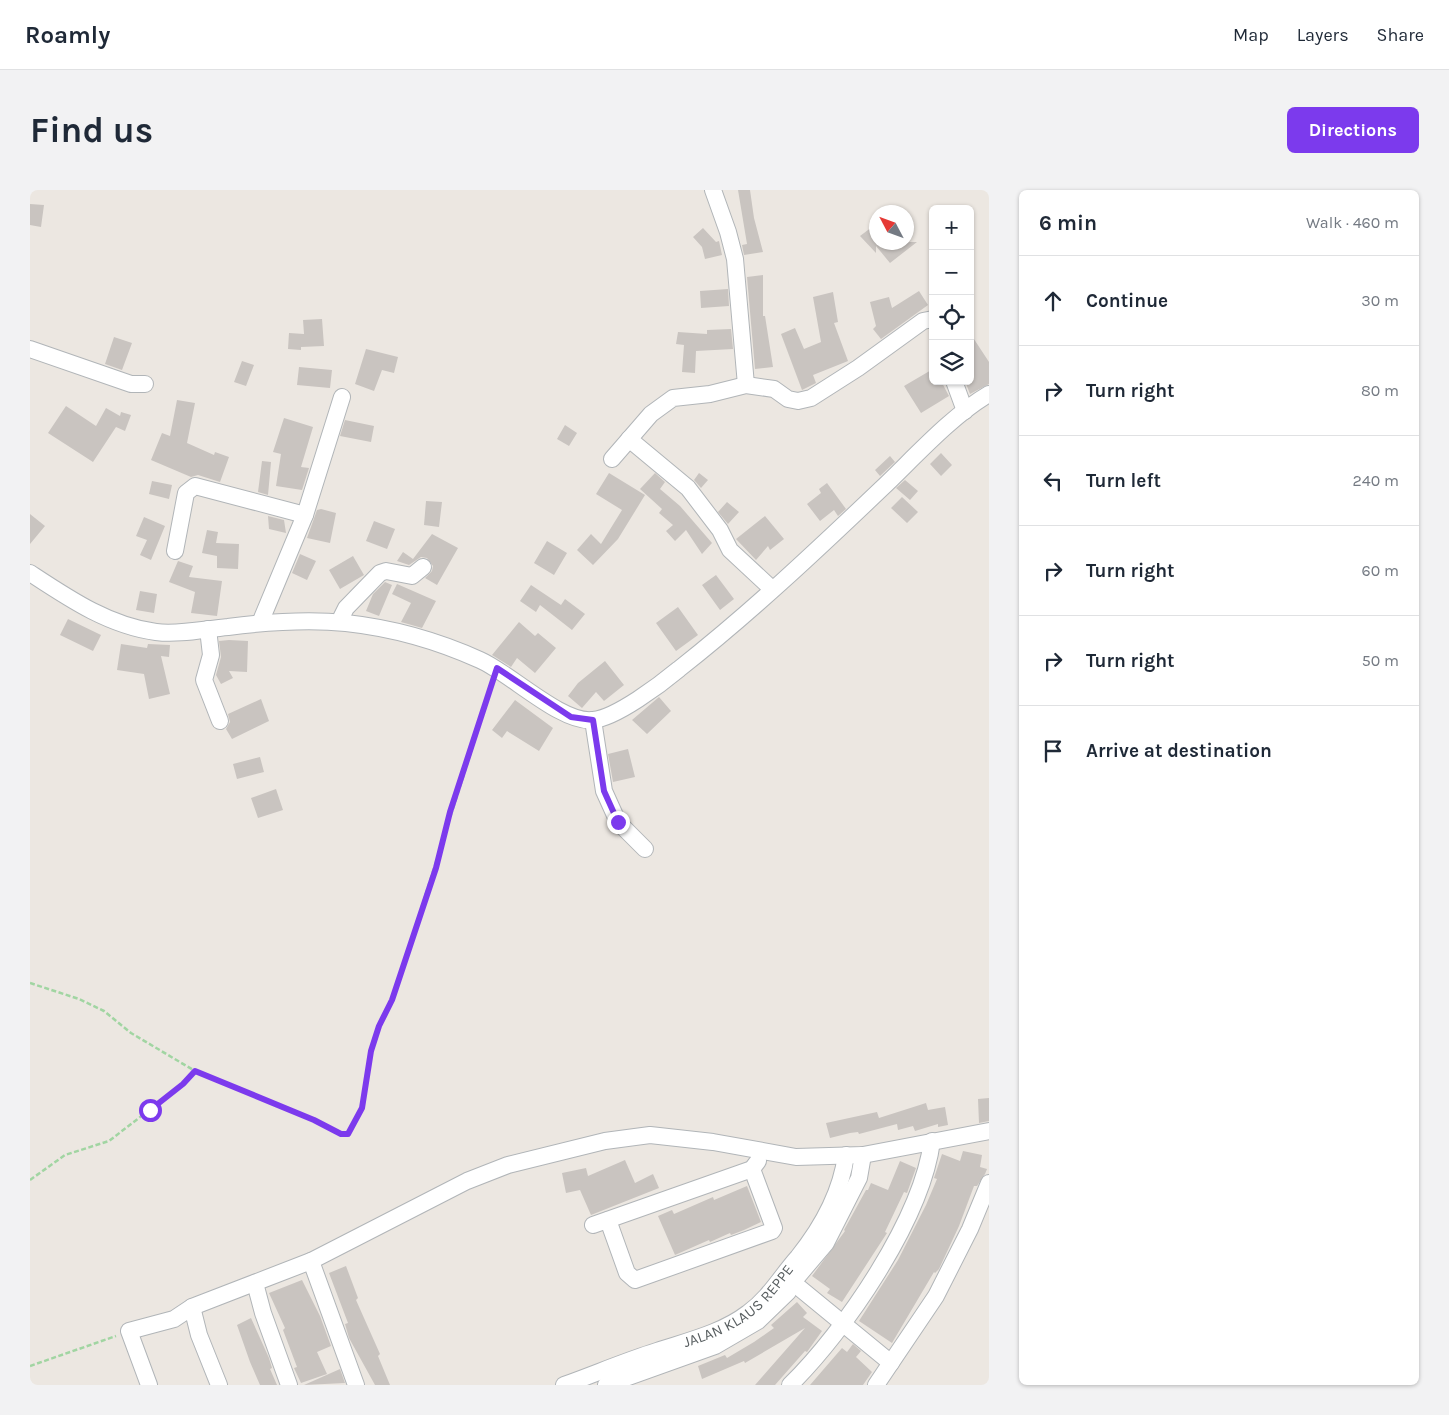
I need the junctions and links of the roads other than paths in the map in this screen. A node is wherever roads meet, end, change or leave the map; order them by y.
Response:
1 (713, 190) edge
2 (929, 320) edge
3 (30, 349) edge
4 (146, 384) dead end
5 (955, 385) edge
6 (746, 386) junction
7 (989, 394) edge
8 (342, 397) dead end
9 (965, 411) junction
10 (629, 439) junction
11 (612, 458) dead end
12 (305, 515) junction
13 (174, 551) dead end
14 (423, 567) dead end
15 (30, 573) edge
16 (772, 589) junction
17 (339, 622) junction
18 (260, 623) junction
19 (208, 629) junction
20 (593, 720) junction
21 (220, 721) dead end
22 (645, 849) dead end
23 (989, 1132) edge
24 (932, 1142) junction
25 (765, 1151) junction
26 (846, 1155) junction
27 (863, 1155) junction
28 (752, 1169) junction
29 (989, 1183) edge
30 (608, 1220) junction
31 (593, 1226) dead end
32 (311, 1261) junction
33 (788, 1278) junction
34 (256, 1283) junction
35 (192, 1307) junction
36 (843, 1322) junction
37 (892, 1363) junction
38 (149, 1385) edge
39 (219, 1385) edge
40 (289, 1385) edge
41 (356, 1385) edge
42 (564, 1385) edge
43 (606, 1385) edge
44 (790, 1385) edge
45 (876, 1385) edge

1 - 6 street
2 - 6 street
3 - 4 street
5 - 9 street
6 - 10 street
7 - 9 street
8 - 12 street
9 - 16 street
10 - 11 street
10 - 16 street
12 - 13 street
12 - 18 street
14 - 17 street
15 - 19 street
16 - 20 street
17 - 18 street
17 - 20 street
18 - 19 street
19 - 21 street
20 - 22 street
23 - 24 street
24 - 27 street
24 - 36 street
25 - 26 street
25 - 28 street
25 - 32 street
26 - 27 street
26 - 33 street, JALAN KLAUS REPPE
27 - 33 street, JALAN KLAUS REPPE
28 - 30 street
28 - 30 street
29 - 37 street
30 - 31 street
32 - 34 street
32 - 41 street
33 - 36 street
33 - 42 street, JALAN KLAUS REPPE
33 - 43 street, JALAN KLAUS REPPE
34 - 35 street
34 - 40 street
35 - 38 street
35 - 39 street
36 - 37 street
36 - 44 street
37 - 45 street

